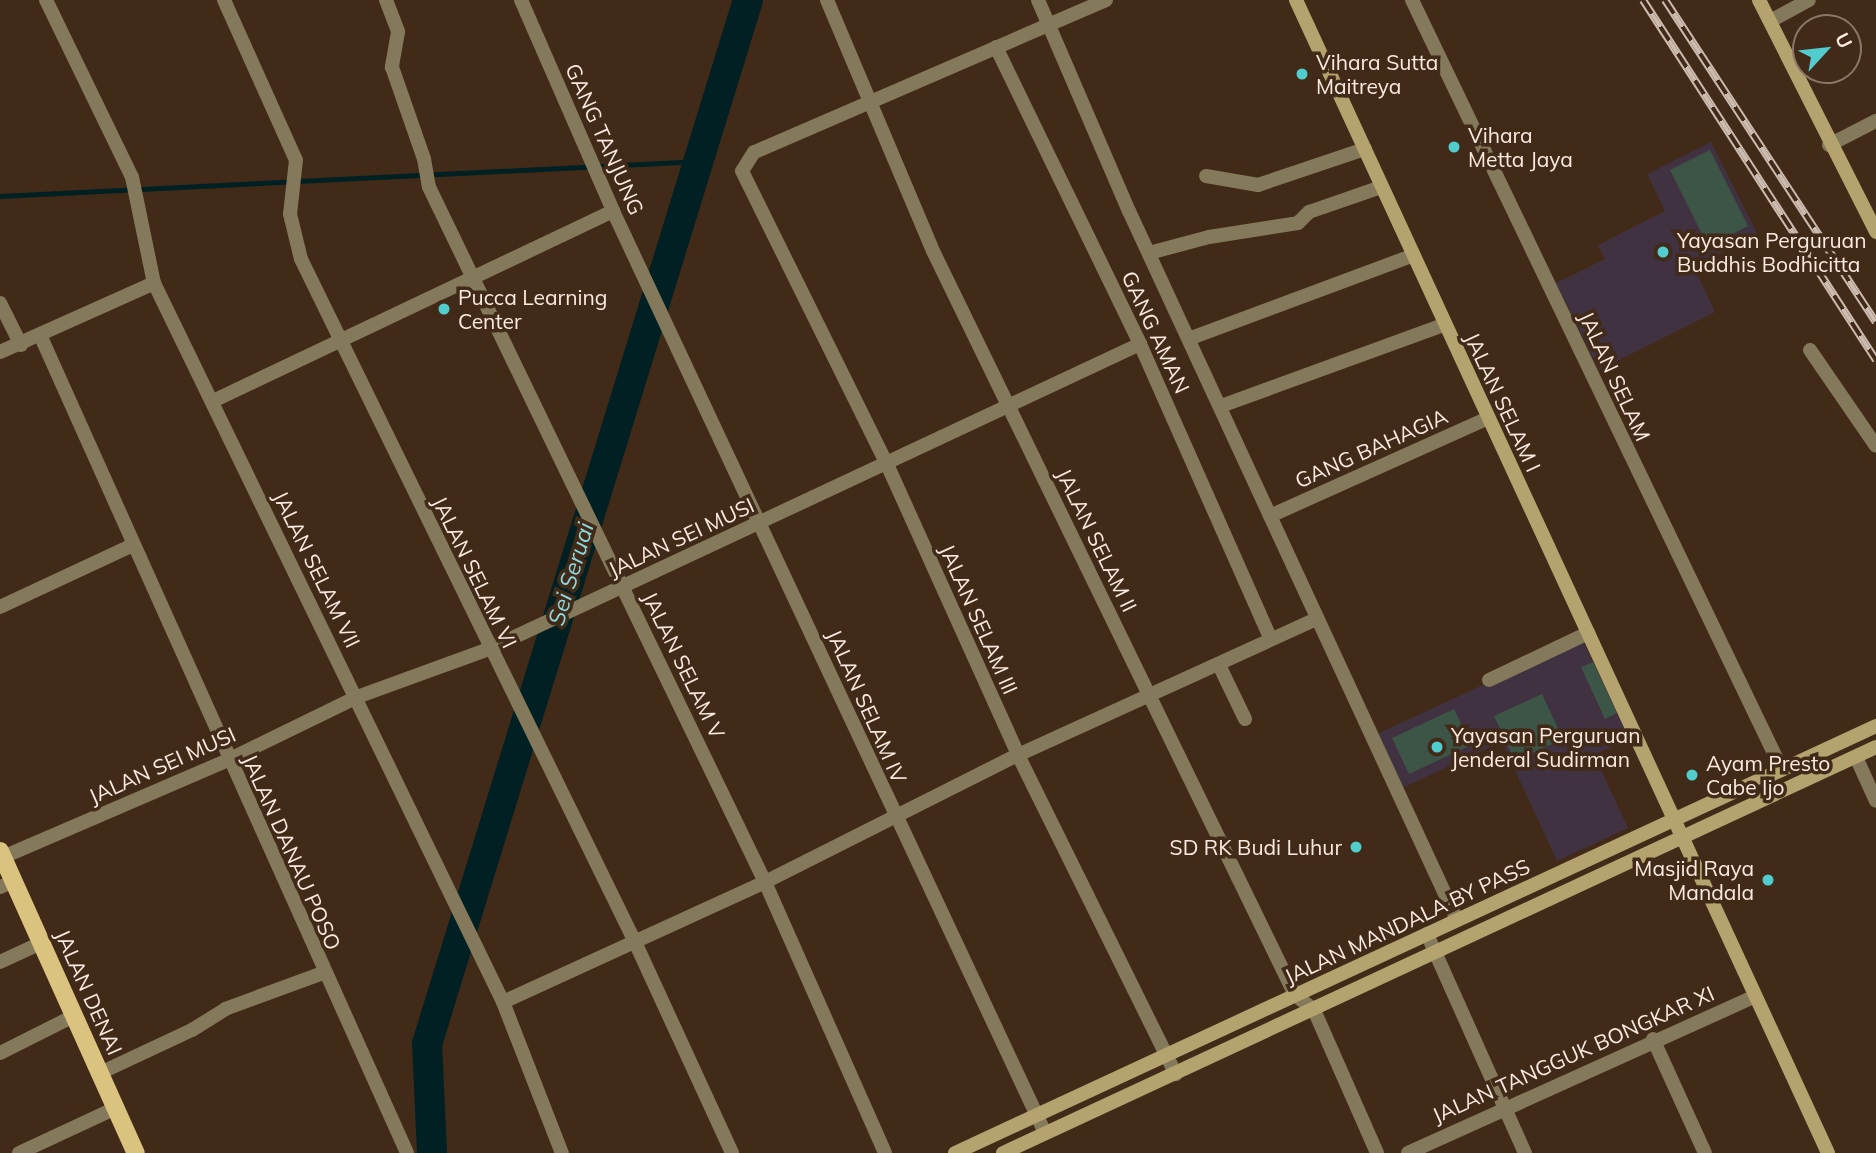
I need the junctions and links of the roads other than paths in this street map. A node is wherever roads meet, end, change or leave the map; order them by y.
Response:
1 (46, 0) edge
2 (224, 0) edge
3 (386, 0) edge
4 (520, 0) edge
5 (827, 0) edge
6 (1038, 0) edge
7 (1105, 0) edge
8 (1296, 0) edge
9 (1412, 0) edge
10 (1759, 0) edge
11 (1810, 0) edge
12 (1770, 20) junction
13 (1050, 23) junction
14 (996, 47) junction
15 (868, 101) junction
16 (1876, 121) edge
17 (1829, 145) junction
18 (1365, 149) junction
19 (1206, 176) dead end
20 (1381, 187) junction
21 (613, 211) junction
22 (1876, 232) edge
23 (1149, 253) junction
24 (1412, 256) junction
25 (471, 275) junction
26 (153, 283) junction
27 (653, 295) joint
28 (0, 303) edge
29 (1444, 325) junction
30 (41, 337) junction
31 (1191, 338) junction
32 (337, 339) junction
33 (1140, 344) junction
34 (21, 345) junction
35 (1810, 350) dead end
36 (0, 352) edge
37 (212, 401) junction
38 (1007, 405) junction
39 (1221, 406) junction
40 (1488, 418) junction
41 (1876, 446) edge
42 (886, 462) junction
43 (1270, 516) junction
44 (761, 524) junction
45 (133, 545) junction
46 (623, 587) junction
47 (0, 607) edge
48 (1317, 619) junction
49 (1588, 633) junction
50 (1271, 639) junction
51 (489, 649) junction
52 (1219, 665) junction
53 (1489, 680) dead end
54 (1150, 694) junction
55 (357, 697) junction
56 (1245, 719) dead end
57 (1876, 726) edge
58 (1876, 747) edge
59 (1018, 755) junction
60 (1856, 757) junction
61 (228, 760) junction
62 (1782, 770) junction
63 (1876, 801) edge
64 (894, 817) junction
65 (1677, 819) junction
66 (1685, 837) junction
67 (2, 854) edge
68 (765, 882) junction
69 (7, 884) edge
70 (1457, 920) junction
71 (1427, 934) junction
72 (635, 942) junction
73 (41, 943) junction
74 (1435, 953) junction
75 (0, 962) edge
76 (323, 973) junction
77 (1295, 995) junction
78 (1755, 996) junction
79 (503, 1002) junction
80 (1314, 1010) junction
81 (74, 1016) junction
82 (1653, 1039) junction
83 (0, 1053) edge
84 (1168, 1058) junction
85 (100, 1073) junction
86 (1176, 1074) junction
87 (1504, 1107) junction
88 (116, 1108) junction
89 (1036, 1116) junction
90 (1045, 1133) junction
91 (19, 1153) edge
92 (136, 1153) edge
93 (407, 1153) edge
94 (562, 1153) edge
95 (732, 1153) edge
96 (885, 1153) edge
97 (955, 1153) edge
98 (1003, 1153) edge
99 (1377, 1153) edge
100 (1408, 1153) edge
101 (1525, 1153) edge
102 (1705, 1153) edge
103 (1828, 1153) edge

1 - 26 street, JALAN SELAM VII
2 - 32 street, JALAN SELAM VI
3 - 25 street, JALAN SELAM V
4 - 21 street, GANG TANJUNG
5 - 15 street, JALAN SELAM II
6 - 13 street
7 - 13 street
8 - 18 street, JALAN SELAM I
9 - 62 street, JALAN SELAM
10 - 12 street
11 - 12 street
12 - 17 street
13 - 14 street
13 - 23 street
14 - 15 street
14 - 33 street, GANG AMAN
15 - 38 street, JALAN SELAM II
15 - 42 street, JALAN SELAM III
16 - 17 street
17 - 22 street
18 - 19 street
18 - 20 street, JALAN SELAM I
20 - 23 street
20 - 24 street, JALAN SELAM I
21 - 25 street
21 - 27 street, GANG TANJUNG
23 - 31 street
24 - 29 street, JALAN SELAM I
24 - 31 street
25 - 32 street
25 - 46 street, JALAN SELAM V
26 - 30 street
26 - 37 street, JALAN SELAM VII
27 - 44 street, JALAN SELAM IV
28 - 34 street
29 - 39 street
29 - 40 street, JALAN SELAM I
30 - 34 street
30 - 45 street, JALAN DANAU POSO
31 - 39 street
32 - 37 street
32 - 51 street, JALAN SELAM VI
33 - 38 street, JALAN SEI MUSI
33 - 50 street, GANG AMAN
34 - 36 street
35 - 41 street
37 - 55 street, JALAN SELAM VII
38 - 42 street, JALAN SEI MUSI
38 - 54 street, JALAN SELAM II
39 - 43 street
40 - 43 street, GANG BAHAGIA
40 - 49 street, JALAN SELAM I
42 - 44 street, JALAN SEI MUSI
42 - 59 street, JALAN SELAM III
43 - 48 street
44 - 46 street, JALAN SEI MUSI
44 - 64 street, JALAN SELAM IV
45 - 47 street
45 - 61 street, JALAN DANAU POSO
46 - 51 street, JALAN SEI MUSI
46 - 68 street, JALAN SELAM V
48 - 50 street
48 - 70 street
49 - 53 street
49 - 65 street, JALAN SELAM I
50 - 52 street
51 - 55 street, JALAN SEI MUSI
51 - 72 street, JALAN SELAM VI
52 - 54 street
52 - 56 street
54 - 59 street
54 - 77 street, JALAN SELAM II
55 - 61 street, JALAN SEI MUSI
55 - 79 street, JALAN SELAM VII
57 - 62 street, JALAN MANDALA BY PASS
58 - 60 street, JALAN MANDALA BY PASS
59 - 64 street
59 - 84 street, JALAN SELAM III
60 - 63 street
60 - 66 street, JALAN MANDALA BY PASS
61 - 67 street, JALAN SEI MUSI
61 - 76 street, JALAN DANAU POSO
62 - 65 street, JALAN MANDALA BY PASS
64 - 68 street
64 - 89 street, JALAN SELAM IV
65 - 66 street, JALAN SELAM I
65 - 70 street, JALAN MANDALA BY PASS
66 - 74 street, JALAN MANDALA BY PASS
66 - 78 street, JALAN SELAM I
67 - 69 main road, JALAN DENAI
68 - 72 street
68 - 96 street, JALAN SELAM V
69 - 73 main road, JALAN DENAI
70 - 71 street, JALAN MANDALA BY PASS
71 - 74 street
71 - 77 street, JALAN MANDALA BY PASS
72 - 79 street
72 - 95 street, JALAN SELAM VI
73 - 75 street
73 - 81 main road, JALAN DENAI
74 - 80 street, JALAN MANDALA BY PASS
74 - 87 street
76 - 85 street
76 - 93 street, JALAN DANAU POSO
77 - 80 street
77 - 84 street, JALAN MANDALA BY PASS
78 - 82 street, JALAN TANGGUK BONGKAR XI
78 - 103 street, JALAN SELAM I
79 - 94 street, JALAN SELAM VII
80 - 86 street, JALAN MANDALA BY PASS
80 - 99 street
81 - 83 street
81 - 85 main road, JALAN DENAI
82 - 87 street, JALAN TANGGUK BONGKAR XI
82 - 102 street
84 - 86 street, JALAN SELAM III
84 - 89 street, JALAN MANDALA BY PASS
85 - 88 main road, JALAN DENAI
86 - 90 street, JALAN MANDALA BY PASS
87 - 100 street, JALAN TANGGUK BONGKAR XI
87 - 101 street
88 - 91 street
88 - 92 main road, JALAN DENAI
89 - 90 street, JALAN SELAM IV
89 - 97 street, JALAN MANDALA BY PASS
90 - 98 street, JALAN MANDALA BY PASS

